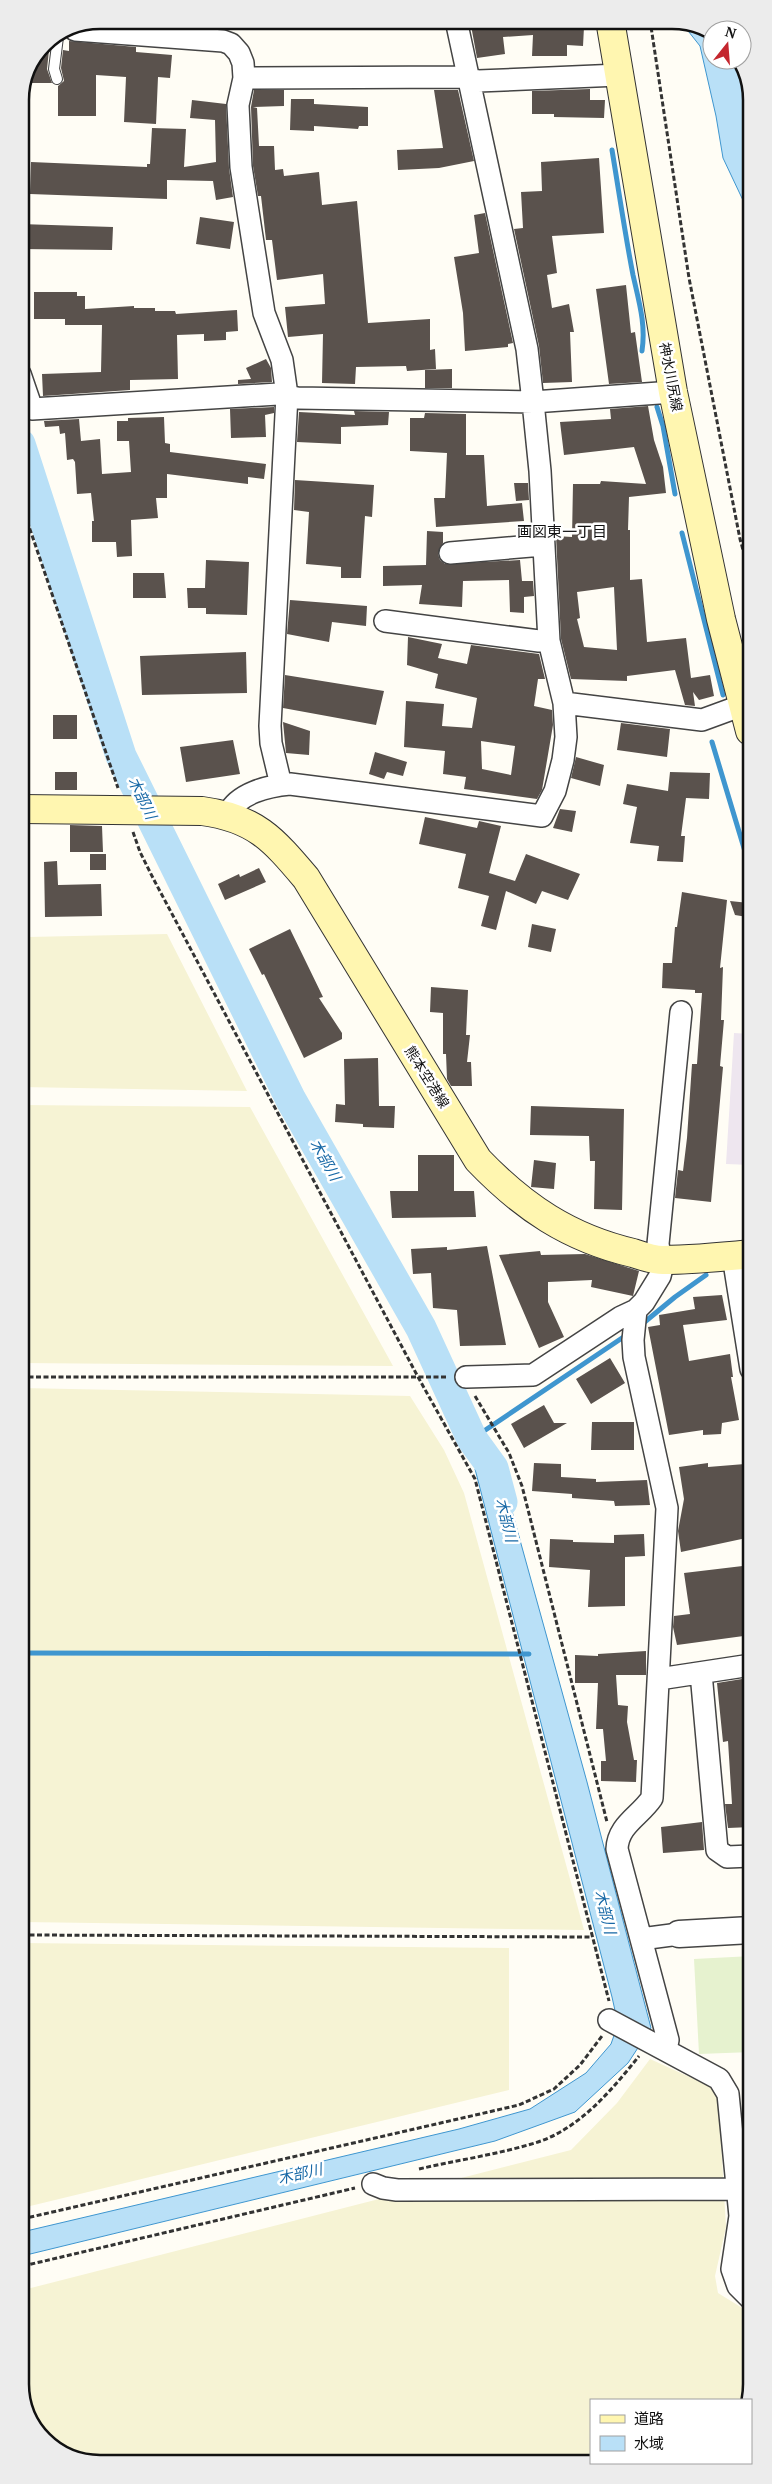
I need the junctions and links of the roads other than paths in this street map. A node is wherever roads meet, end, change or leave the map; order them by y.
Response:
1 (458, 29) edge
2 (611, 29) edge
3 (84, 31) edge
4 (57, 44) edge
5 (619, 76) junction
6 (244, 78) junction
7 (57, 79) dead end
8 (469, 79) junction
9 (673, 392) junction
10 (287, 395) junction
11 (29, 400) edge
12 (533, 402) junction
13 (543, 545) junction
14 (450, 553) dead end
15 (385, 621) dead end
16 (549, 641) junction
17 (564, 703) junction
18 (743, 705) joint
19 (281, 785) junction
20 (29, 809) edge
21 (228, 814) junction
22 (681, 1012) dead end
23 (742, 1255) edge
24 (661, 1260) junction
25 (743, 1268) edge
26 (636, 1313) junction
27 (458, 1377) road end
28 (743, 1666) edge
29 (701, 1673) junction
30 (659, 1679) junction
31 (743, 1856) edge
32 (743, 1930) edge
33 (679, 1934) joint
34 (641, 1939) junction
35 (611, 2021) road end
36 (655, 2045) junction
37 (373, 2184) road end
38 (738, 2190) junction
39 (743, 2291) edge

1 - 8 street
2 - 5 main road, 神水川尻線
3 - 6 street
4 - 7 lane
5 - 8 street
5 - 9 main road, 神水川尻線
6 - 8 street
6 - 10 street
8 - 12 street
9 - 12 street
9 - 18 main road, 神水川尻線
10 - 11 street
10 - 12 street
10 - 19 street
12 - 13 street
13 - 14 street
13 - 16 street
15 - 16 street
16 - 17 street
17 - 18 street
17 - 19 street
19 - 21 street
20 - 21 main road, 熊本空港線
21 - 24 main road, 熊本空港線
22 - 24 street
23 - 24 main road, 熊本空港線
23 - 25 street
24 - 26 street
26 - 27 street
26 - 30 street
28 - 29 street
29 - 30 street
29 - 31 street
30 - 34 street
32 - 33 street
33 - 34 street
34 - 36 street
35 - 36 street
36 - 38 street
37 - 38 street
38 - 39 street

